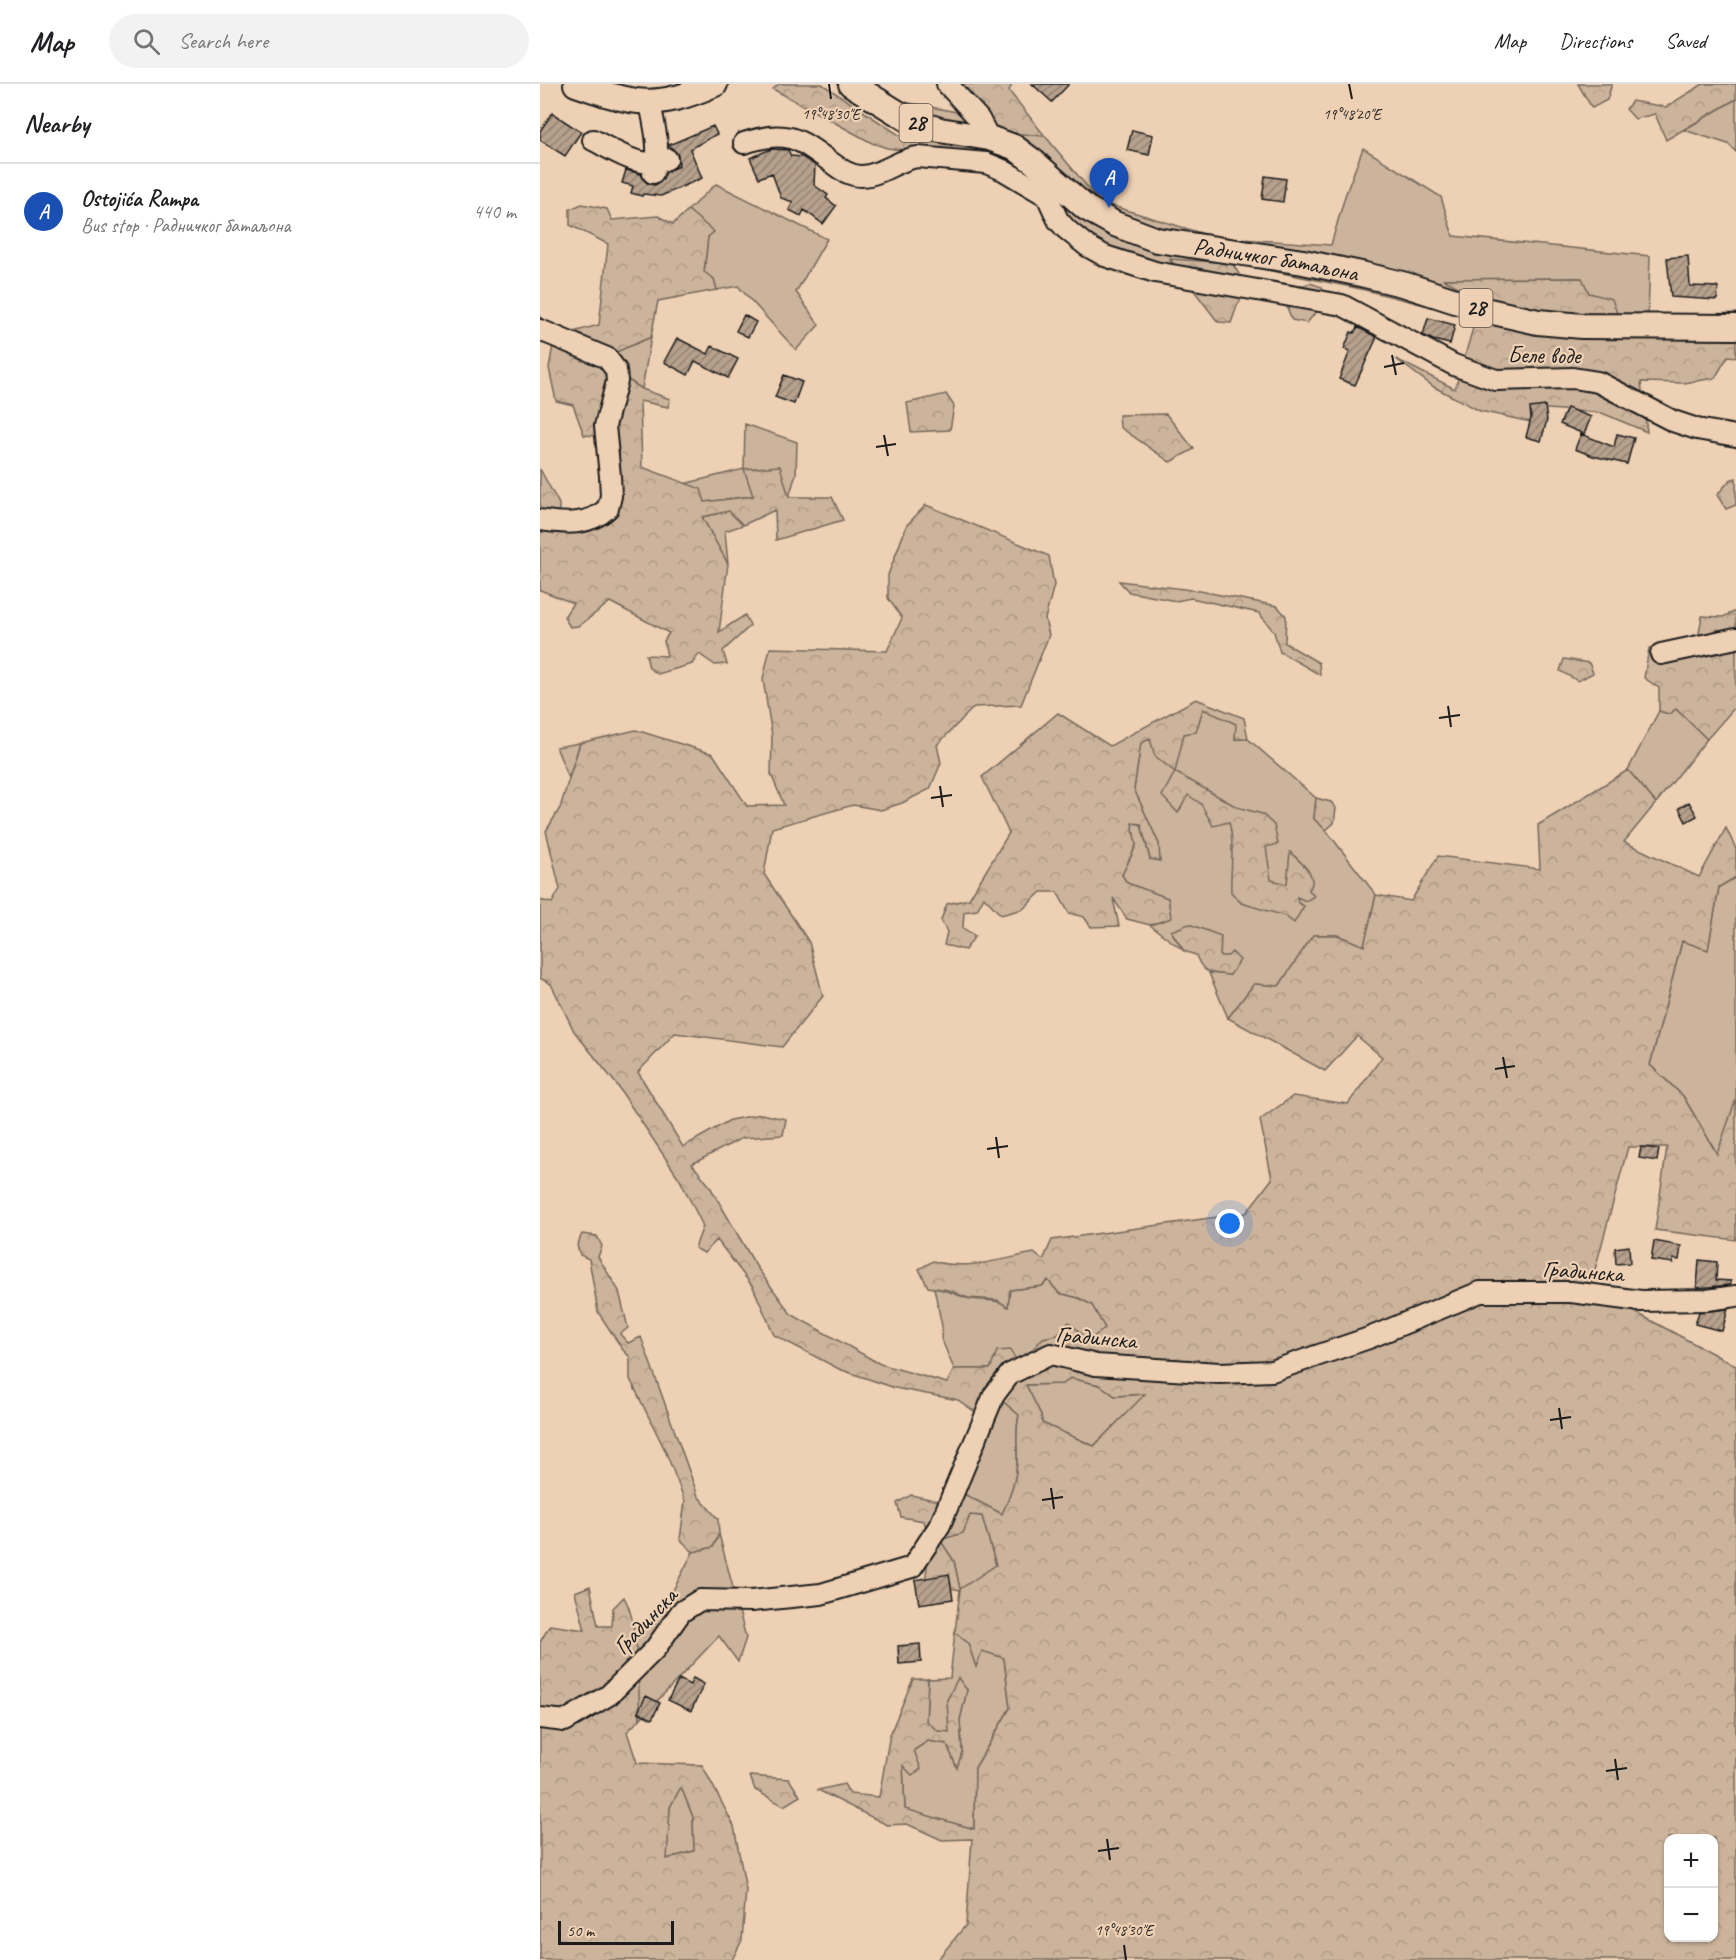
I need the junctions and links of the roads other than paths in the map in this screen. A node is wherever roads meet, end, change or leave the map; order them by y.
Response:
1 (576, 84) edge
2 (715, 84) edge
3 (851, 84) edge
4 (947, 84) edge
5 (650, 103) junction
6 (989, 138) junction
7 (593, 140) dead end
8 (744, 144) dead end
9 (1051, 189) junction
10 (1736, 327) edge
11 (540, 330) edge
12 (1736, 436) edge
13 (540, 519) edge
14 (1736, 638) edge
15 (1660, 654) dead end
16 (1736, 1296) edge
17 (540, 1718) edge

1 - 5 main road
2 - 5 main road
3 - 6 main road, Радничког батаљона / 28
4 - 6 street
5 - 7 street
6 - 9 main road, Радничког батаљона / 28
8 - 9 street
9 - 10 main road, Радничког батаљона / 28
9 - 12 street, Беле воде
11 - 13 street
14 - 15 street
16 - 17 street, Градинска

